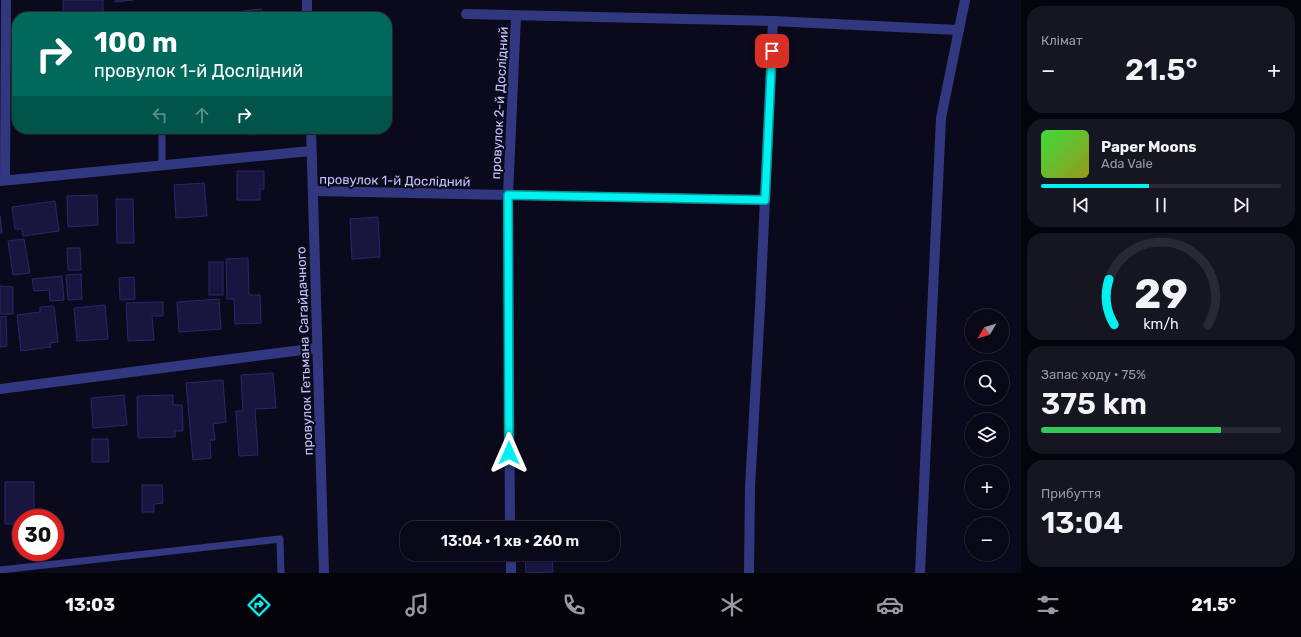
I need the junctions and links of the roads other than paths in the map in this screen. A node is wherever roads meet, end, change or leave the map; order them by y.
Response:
1 (6, 0) edge
2 (306, 0) edge
3 (964, 0) edge
4 (307, 12) edge
5 (466, 14) dead end
6 (516, 16) junction
7 (773, 21) junction
8 (958, 30) junction
9 (162, 134) edge
10 (310, 134) edge
11 (311, 151) junction
12 (162, 165) junction
13 (2, 181) edge
14 (313, 191) junction
15 (508, 195) junction
16 (765, 200) junction
17 (317, 348) junction
18 (0, 388) edge
19 (510, 521) edge
20 (511, 561) edge
21 (0, 570) edge
22 (281, 573) edge
23 (324, 573) edge
24 (511, 573) edge
25 (749, 573) edge
26 (920, 573) edge

1 - 13 street
2 - 4 street
3 - 8 street
5 - 6 street
6 - 7 street
6 - 15 street, провулок 2-й Дослідний
7 - 8 street
7 - 16 street
8 - 26 street
9 - 12 lane
10 - 11 street, провулок Гетьмана Сагайдачного
11 - 12 street
11 - 14 street, провулок Гетьмана Сагайдачного
12 - 13 street
14 - 15 street, провулок 1-й Дослідний
14 - 17 street, провулок Гетьмана Сагайдачного
15 - 16 street, провулок 1-й Дослідний
15 - 19 street, провулок 2-й Дослідний
16 - 25 street
17 - 18 street
17 - 23 street, провулок Гетьмана Сагайдачного
20 - 24 street
21 - 22 lane

